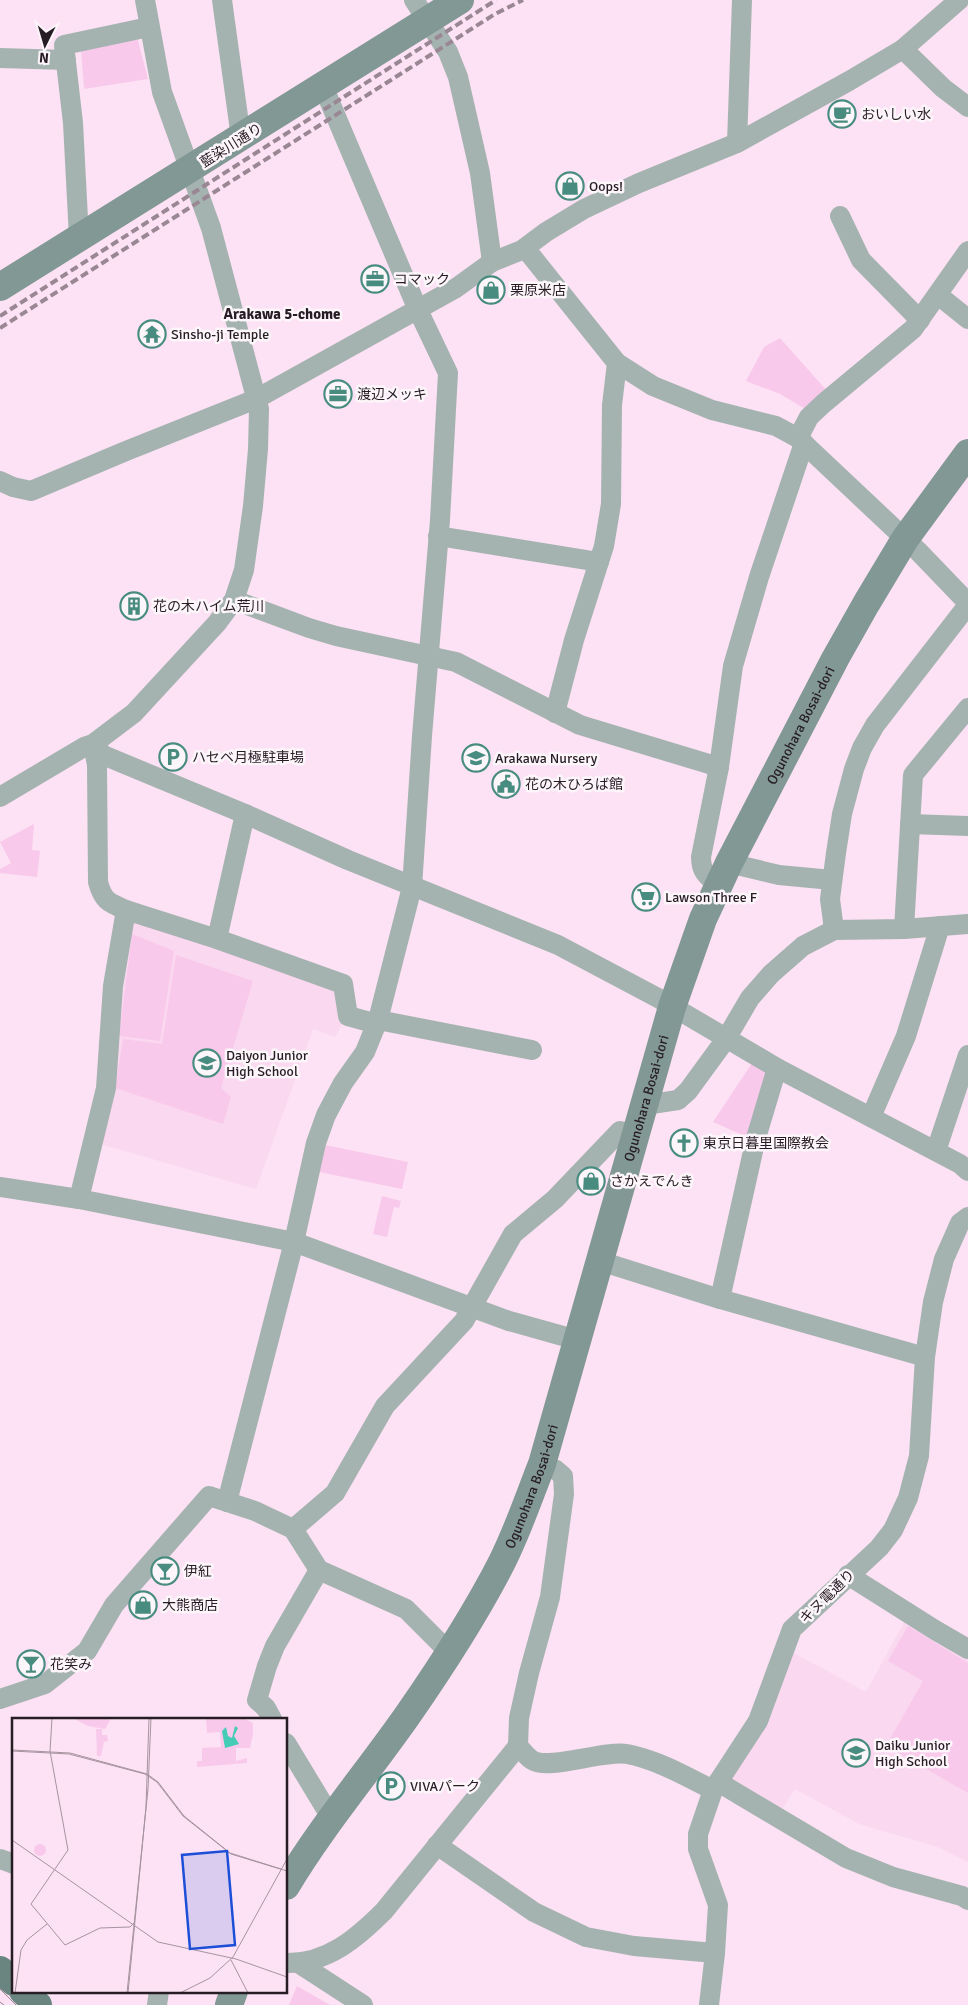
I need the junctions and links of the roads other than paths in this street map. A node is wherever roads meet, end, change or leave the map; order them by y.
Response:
1 (144, 0) edge
2 (222, 0) edge
3 (460, 0) edge
4 (742, 0) edge
5 (959, 0) edge
6 (421, 10) edge
7 (149, 27) junction
8 (903, 49) junction
9 (0, 58) edge
10 (66, 60) junction
11 (323, 86) junction
12 (968, 108) edge
13 (241, 138) junction
14 (737, 143) junction
15 (189, 171) junction
16 (840, 216) dead end
17 (79, 238) junction
18 (525, 248) junction
19 (968, 252) edge
20 (492, 262) junction
21 (0, 287) edge
22 (938, 296) junction
23 (418, 310) junction
24 (968, 319) edge
25 (920, 320) junction
26 (617, 363) junction
27 (256, 399) junction
28 (801, 441) junction
29 (968, 453) edge
30 (0, 481) edge
31 (438, 536) junction
32 (905, 539) junction
33 (599, 562) junction
34 (234, 600) junction
35 (968, 604) edge
36 (428, 657) junction
37 (968, 708) edge
38 (555, 713) junction
39 (93, 744) junction
40 (719, 767) junction
41 (0, 797) edge
42 (245, 814) junction
43 (910, 824) junction
44 (968, 826) edge
45 (723, 874) junction
46 (832, 880) junction
47 (412, 887) junction
48 (126, 910) junction
49 (968, 924) edge
50 (940, 926) junction
51 (834, 930) junction
52 (904, 930) junction
53 (217, 939) junction
54 (672, 1007) junction
55 (378, 1022) junction
56 (726, 1039) junction
57 (532, 1050) dead end
58 (968, 1055) edge
59 (777, 1068) junction
60 (645, 1105) junction
61 (871, 1117) junction
62 (636, 1134) junction
63 (936, 1151) junction
64 (968, 1171) edge
65 (0, 1187) edge
66 (79, 1199) junction
67 (968, 1218) edge
68 (294, 1242) junction
69 (600, 1261) junction
70 (720, 1299) junction
71 (473, 1308) junction
72 (577, 1340) junction
73 (925, 1357) junction
74 (542, 1464) junction
75 (227, 1502) junction
76 (293, 1529) junction
77 (319, 1570) junction
78 (848, 1575) junction
79 (968, 1649) edge
80 (449, 1652) junction
81 (0, 1699) edge
82 (271, 1718) edge
83 (288, 1746) edge
84 (518, 1746) junction
85 (715, 1786) junction
86 (332, 1819) junction
87 (438, 1845) junction
88 (0, 1859) edge
89 (12, 1863) edge
90 (288, 1883) edge
91 (968, 1900) edge
92 (715, 1953) junction
93 (293, 1964) edge
94 (0, 1970) edge
95 (12, 1980) edge
96 (24, 1992) edge
97 (159, 1992) edge
98 (234, 1992) edge
99 (38, 2005) edge
100 (157, 2005) edge
101 (229, 2005) edge
102 (363, 2005) edge
103 (709, 2005) edge

1 - 7 street
2 - 13 street
3 - 6 street, 藍染川通り
4 - 14 street
5 - 8 street
6 - 11 street, 藍染川通り
6 - 20 street
7 - 10 street
7 - 15 street
8 - 12 street
8 - 14 street
9 - 10 street
10 - 17 street
11 - 13 street, 藍染川通り
11 - 23 street
13 - 15 street, 藍染川通り
14 - 18 street
15 - 17 street, 藍染川通り
15 - 27 street
16 - 25 street
17 - 21 street, 藍染川通り
18 - 20 street
18 - 26 street
19 - 22 street
20 - 23 street
22 - 24 street
22 - 25 street
23 - 27 street
23 - 31 street
25 - 28 street
26 - 28 street
26 - 33 street
27 - 30 street
27 - 34 street
28 - 32 street
28 - 40 street
29 - 32 street, Ogunohara Bosai-dori
31 - 33 street
31 - 36 street
32 - 35 street
32 - 45 street, Ogunohara Bosai-dori
33 - 38 street
34 - 36 street
34 - 39 street
35 - 46 street
36 - 38 street
36 - 47 street
37 - 43 street
38 - 40 street
39 - 41 street
39 - 42 street
39 - 48 street
40 - 45 street
42 - 47 street
42 - 53 street
43 - 44 street
43 - 52 street
45 - 46 street
45 - 54 street, Ogunohara Bosai-dori
46 - 51 street
47 - 54 street
47 - 55 street
48 - 53 street
48 - 66 street
49 - 50 street
50 - 52 street
50 - 61 street
51 - 52 street
51 - 56 street
53 - 55 street
54 - 56 street
54 - 60 street, Ogunohara Bosai-dori
55 - 57 street
55 - 68 street
56 - 59 street
56 - 60 street
58 - 63 street
59 - 61 street
59 - 70 street
60 - 62 street, Ogunohara Bosai-dori
61 - 63 street
62 - 69 street, Ogunohara Bosai-dori
62 - 71 street
63 - 64 street
65 - 66 street
66 - 68 street
67 - 73 street, キヌ電通り
68 - 71 street
68 - 75 street
69 - 70 street
69 - 72 street, Ogunohara Bosai-dori
70 - 73 street
71 - 72 street
71 - 76 street
72 - 74 street, Ogunohara Bosai-dori
73 - 78 street, キヌ電通り
74 - 80 street, Ogunohara Bosai-dori
74 - 84 street
75 - 76 street
75 - 81 street
76 - 77 street
77 - 80 street
77 - 82 street
78 - 79 street
78 - 85 street, キヌ電通り
80 - 86 street, Ogunohara Bosai-dori
83 - 86 street
84 - 85 street
84 - 87 street
85 - 91 street
85 - 92 street, キヌ電通り
86 - 90 street, Ogunohara Bosai-dori
87 - 92 street
87 - 93 street
88 - 89 street
92 - 103 street, キヌ電通り
93 - 102 street
94 - 95 main road
96 - 99 main road
97 - 100 street
98 - 101 street

